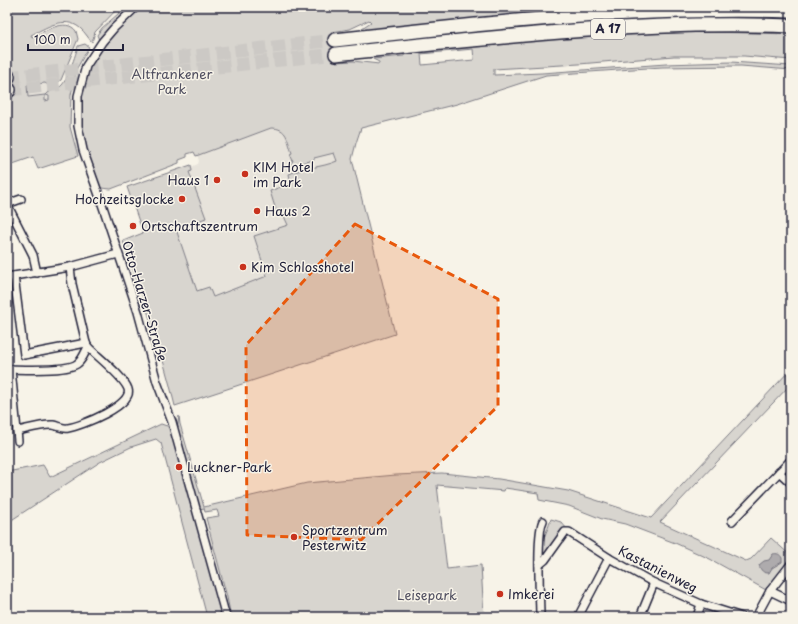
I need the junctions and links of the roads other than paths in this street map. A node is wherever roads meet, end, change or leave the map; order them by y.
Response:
1 (136, 7) edge
2 (791, 12) edge
3 (791, 26) edge
4 (335, 40) tunnel mouth
5 (336, 54) tunnel mouth
6 (21, 199) dead end
7 (7, 204) edge
8 (118, 254) junction
9 (70, 267) junction
10 (37, 272) junction
11 (11, 276) edge
12 (87, 345) junction
13 (9, 369) edge
14 (17, 431) junction
15 (18, 441) dead end
16 (791, 460) edge
17 (779, 472) junction
18 (791, 483) edge
19 (543, 520) dead end
20 (732, 521) dead end
21 (609, 558) junction
22 (791, 564) edge
23 (539, 565) junction
24 (654, 583) junction
25 (770, 591) junction
26 (791, 601) edge
27 (701, 604) junction
28 (226, 617) edge
29 (540, 617) edge
30 (578, 617) edge
31 (640, 617) edge
32 (697, 617) edge
33 (742, 617) edge
34 (756, 617) edge

1 - 8 street, Otto-Harzer-Straße
2 - 4 highway, A 17
3 - 5 highway, A 17
6 - 7 street
7 - 10 street
8 - 9 street
8 - 28 street, Otto-Harzer-Straße
9 - 10 street
9 - 12 street
10 - 11 street
11 - 12 street
12 - 13 street
12 - 14 street
13 - 14 street
14 - 15 street
16 - 17 street
17 - 18 street
17 - 20 street
19 - 23 street
21 - 23 street, Kastanienweg
21 - 24 street, Kastanienweg
21 - 30 street
22 - 25 street
23 - 29 street
24 - 27 street, Kastanienweg
24 - 31 street
25 - 26 street
25 - 34 street
27 - 32 street
27 - 33 street, Kastanienweg

